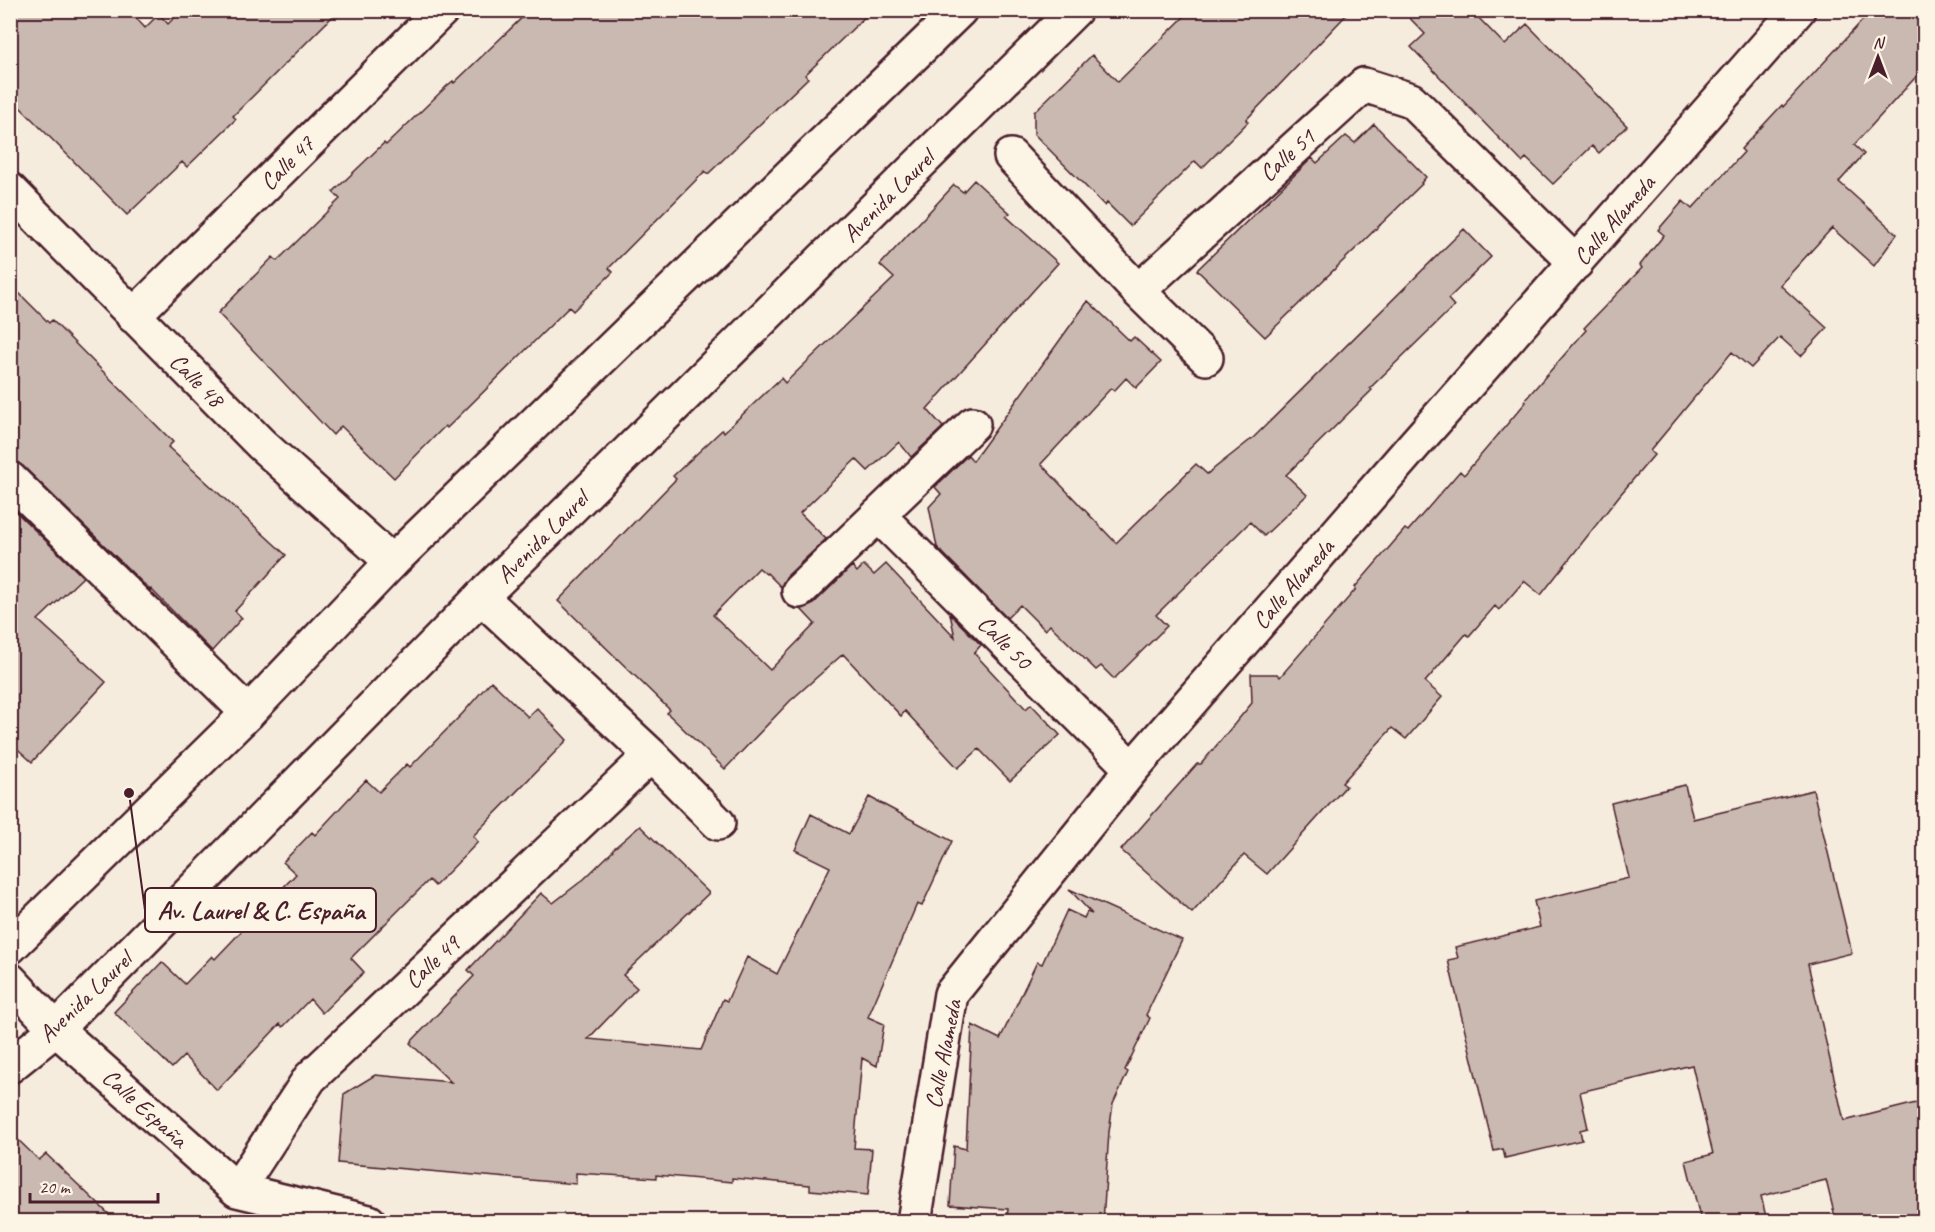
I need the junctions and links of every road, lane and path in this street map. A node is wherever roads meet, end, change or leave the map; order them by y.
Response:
1 (441, 10) edge
2 (960, 10) edge
3 (1075, 10) edge
4 (1798, 10) edge
5 (1011, 156) dead end
6 (10, 190) edge
7 (1576, 263) junction
8 (1138, 291) junction
9 (133, 316) junction
10 (1206, 358) dead end
11 (973, 424) dead end
12 (10, 479) edge
13 (878, 514) junction
14 (392, 562) junction
15 (799, 591) dead end
16 (481, 597) junction
17 (248, 714) junction
18 (651, 755) junction
19 (1132, 768) junction
20 (718, 823) dead end
21 (10, 947) edge
22 (10, 980) edge
23 (56, 1029) junction
24 (10, 1066) edge
25 (237, 1190) junction
26 (369, 1221) edge
27 (914, 1221) edge

1 - 9 street, Calle 47
2 - 14 street
3 - 16 street, Avenida Laurel
4 - 7 street, Calle Alameda
5 - 8 street
6 - 9 street, Calle 48
7 - 8 street, Calle 51
7 - 19 street, Calle Alameda
8 - 10 street
9 - 14 street, Calle 48
11 - 13 street
12 - 17 street
13 - 15 street
13 - 19 street, Calle 50
14 - 17 street
16 - 18 street
16 - 23 street, Avenida Laurel
17 - 21 street
18 - 20 street
18 - 25 street, Calle 49
19 - 27 street, Calle Alameda
22 - 23 street, Calle España
23 - 24 street, Avenida Laurel
23 - 25 street, Calle España
25 - 26 street, Calle España

